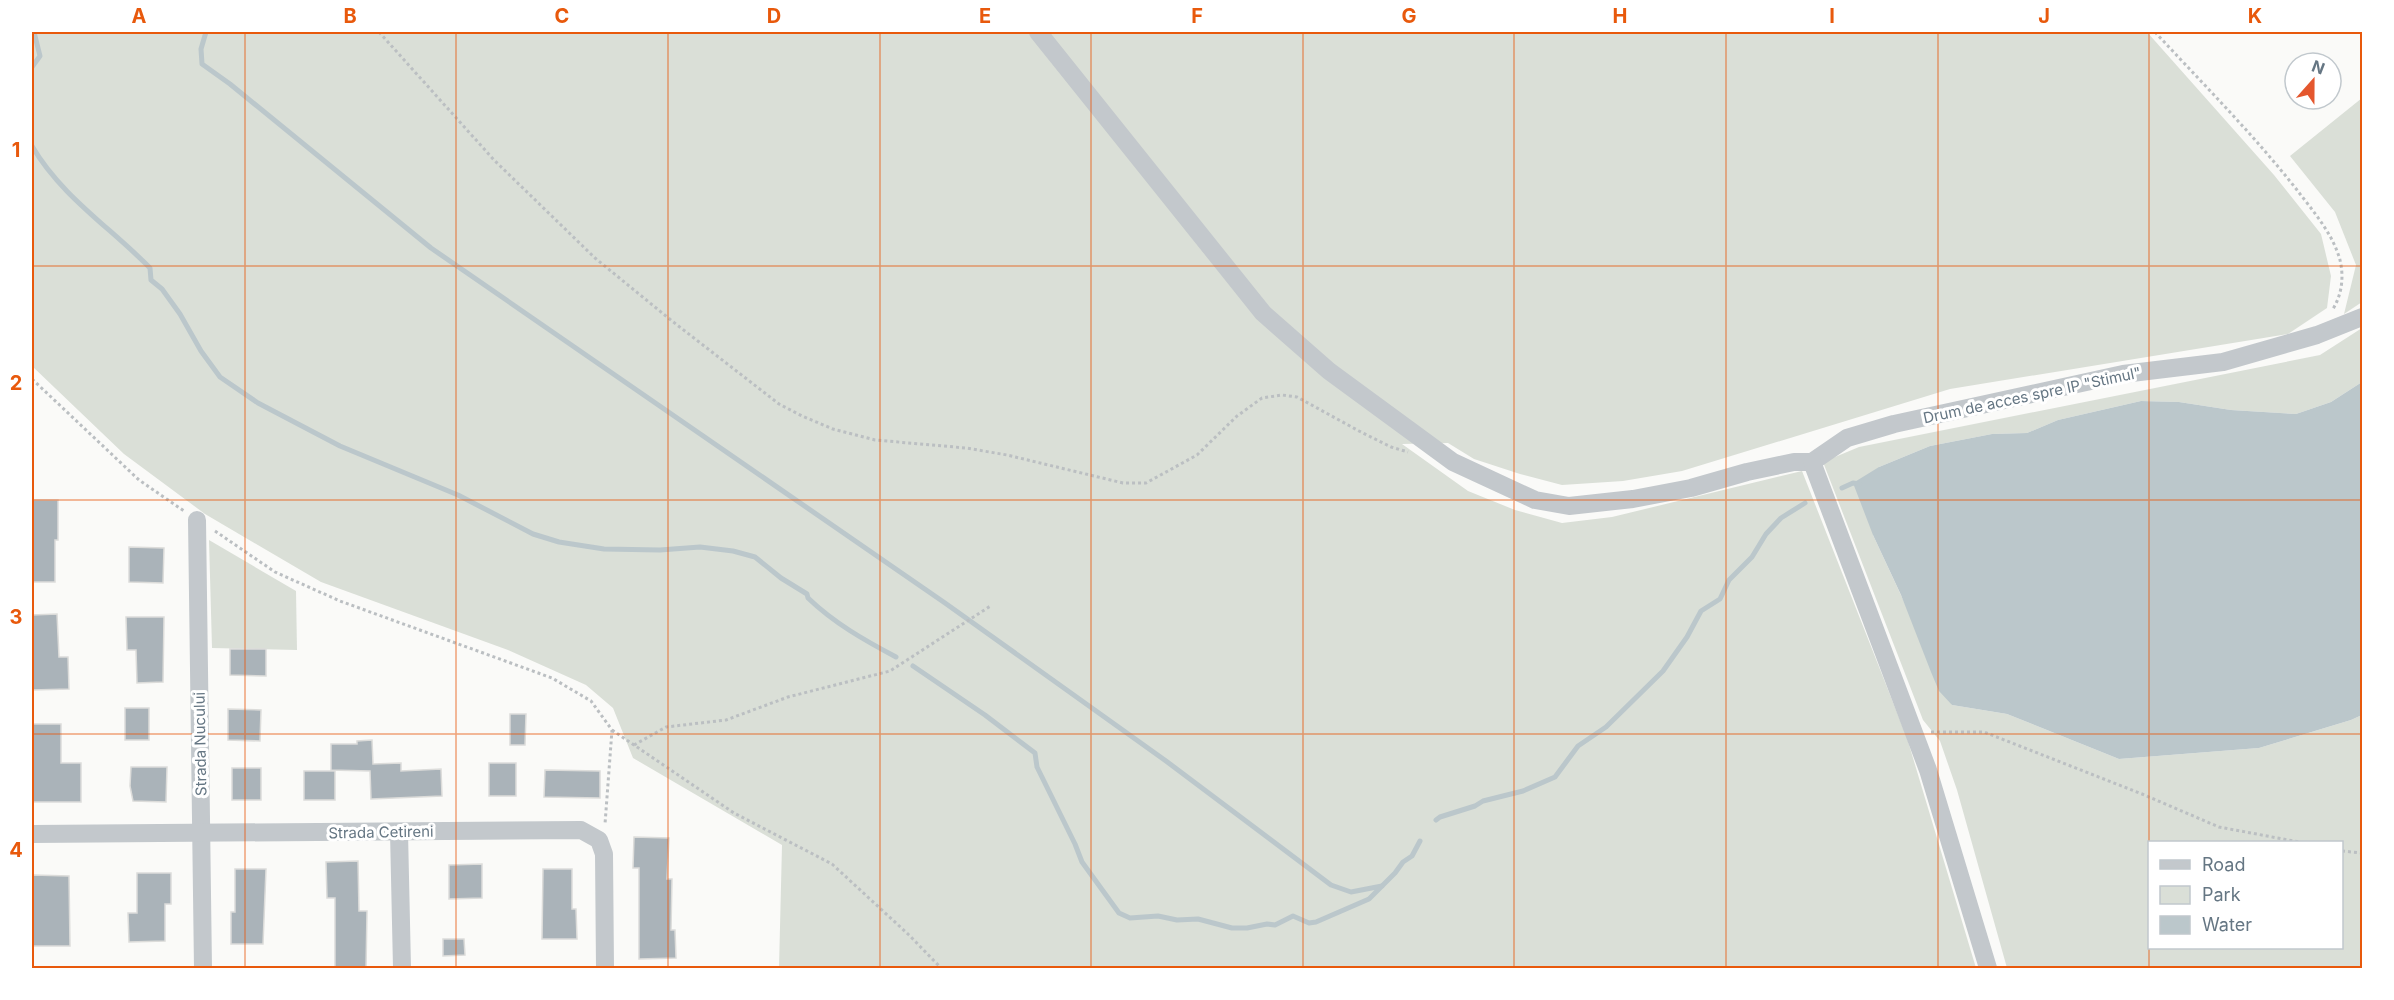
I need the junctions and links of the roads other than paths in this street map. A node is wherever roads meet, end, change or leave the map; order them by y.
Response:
1 (1038, 32) edge
2 (2362, 317) edge
3 (1812, 462) junction
4 (197, 520) road end
5 (399, 832) junction
6 (202, 833) junction
7 (32, 834) edge
8 (203, 969) edge
9 (402, 969) edge
10 (605, 969) edge
11 (1988, 969) edge

1 - 3 street
2 - 3 street, Drum de acces spre IP "Stimul"
3 - 11 street
4 - 6 street, Strada Nucului
5 - 6 street, Strada Cetireni
5 - 9 street
5 - 10 street, Strada Cetireni
6 - 7 street, Strada Cetireni
6 - 8 street, Strada Nucului

